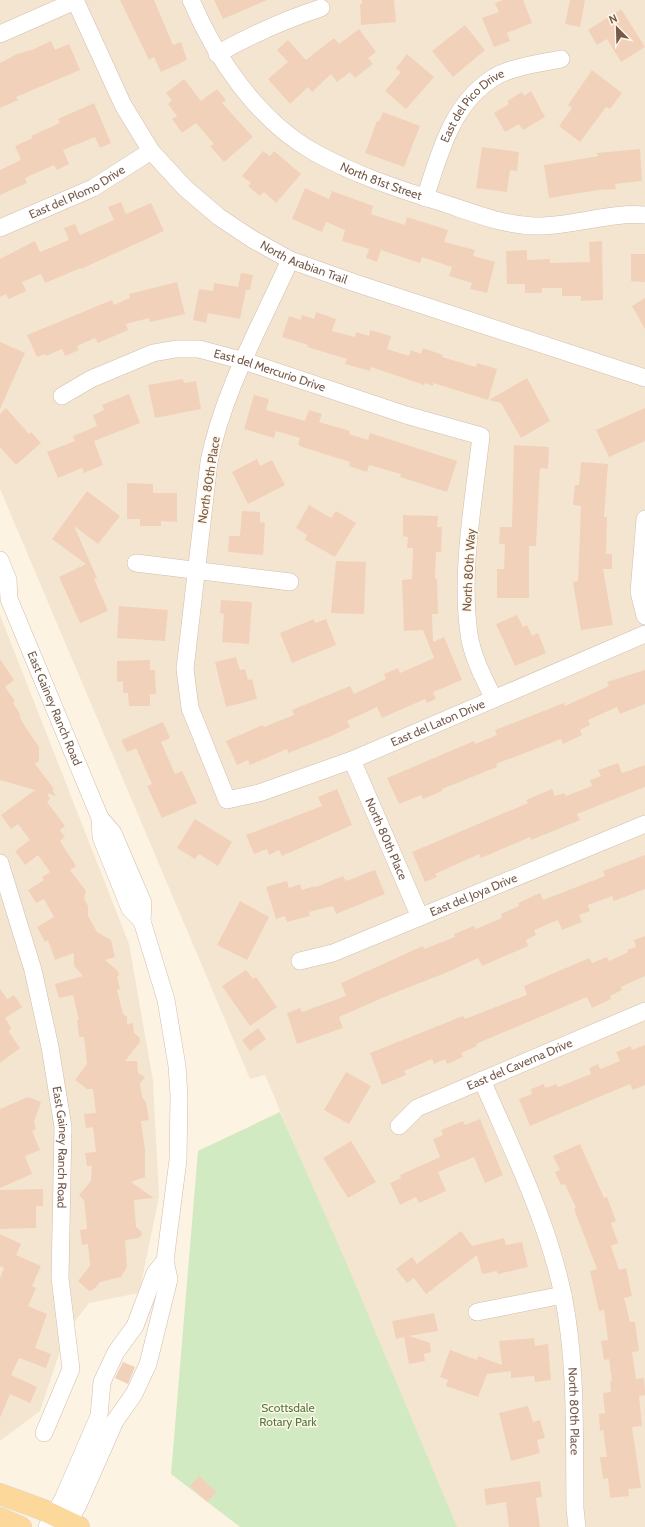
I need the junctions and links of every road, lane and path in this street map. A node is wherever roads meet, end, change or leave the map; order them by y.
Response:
1 (75, 0) edge
2 (191, 0) edge
3 (321, 8) dead end
4 (0, 34) edge
5 (218, 54) junction
6 (561, 59) dead end
7 (150, 151) junction
8 (425, 198) junction
9 (645, 215) edge
10 (0, 228) edge
11 (290, 260) junction
12 (244, 361) junction
13 (645, 378) edge
14 (62, 396) dead end
15 (481, 436) joint
16 (645, 519) edge
17 (0, 560) edge
18 (136, 563) dead end
19 (196, 571) junction
20 (290, 582) dead end
21 (4, 594) edge
22 (645, 616) edge
23 (645, 634) edge
24 (494, 699) junction
25 (352, 760) junction
26 (227, 800) joint
27 (645, 824) edge
28 (0, 863) edge
29 (420, 917) junction
30 (300, 961) dead end
31 (645, 1011) edge
32 (482, 1080) junction
33 (399, 1126) dead end
34 (165, 1261) junction
35 (563, 1295) junction
36 (477, 1312) dead end
37 (124, 1340) junction
38 (150, 1352) junction
39 (99, 1416) junction
40 (115, 1421) junction
41 (44, 1433) dead end
42 (0, 1494) edge
43 (0, 1518) edge
44 (63, 1524) edge
45 (21, 1527) edge
46 (577, 1527) edge

1 - 4 street
1 - 7 street, North Arabian Trail
2 - 5 street, North 81st Street
3 - 5 street
5 - 8 street, North 81st Street
6 - 8 street, East del Pico Drive
7 - 10 street, East del Plomo Drive
7 - 11 street, North Arabian Trail
8 - 9 street, North 81st Street
11 - 12 street, North 80th Place
11 - 13 street, North Arabian Trail
12 - 14 street, East del Mercurio Drive
12 - 15 street, East del Mercurio Drive
12 - 19 street, North 80th Place
15 - 24 street, North 80th Way
16 - 22 street
17 - 21 street, East Gainey Ranch Road
18 - 19 street
19 - 20 street
19 - 26 street, North 80th Place
21 - 34 street, East Gainey Ranch Road
23 - 24 street, East del Laton Drive
24 - 25 street, East del Laton Drive
25 - 26 street, East del Laton Drive
25 - 29 street, North 80th Place
27 - 29 street, East del Joya Drive
28 - 41 street, East Gainey Ranch Road
29 - 30 street, East del Joya Drive
31 - 32 street, East del Caverna Drive
32 - 33 street, East del Caverna Drive
32 - 35 street, North 80th Place
34 - 37 street, East Gainey Ranch Road
34 - 38 street, East Gainey Ranch Road
35 - 36 street
35 - 46 street, North 80th Place
37 - 38 street
37 - 39 street, East Gainey Ranch Road
38 - 40 street, East Gainey Ranch Road
39 - 40 street
39 - 44 street, East Gainey Ranch Road
40 - 44 street, East Gainey Ranch Road
42 - 44 main road
43 - 45 main road

